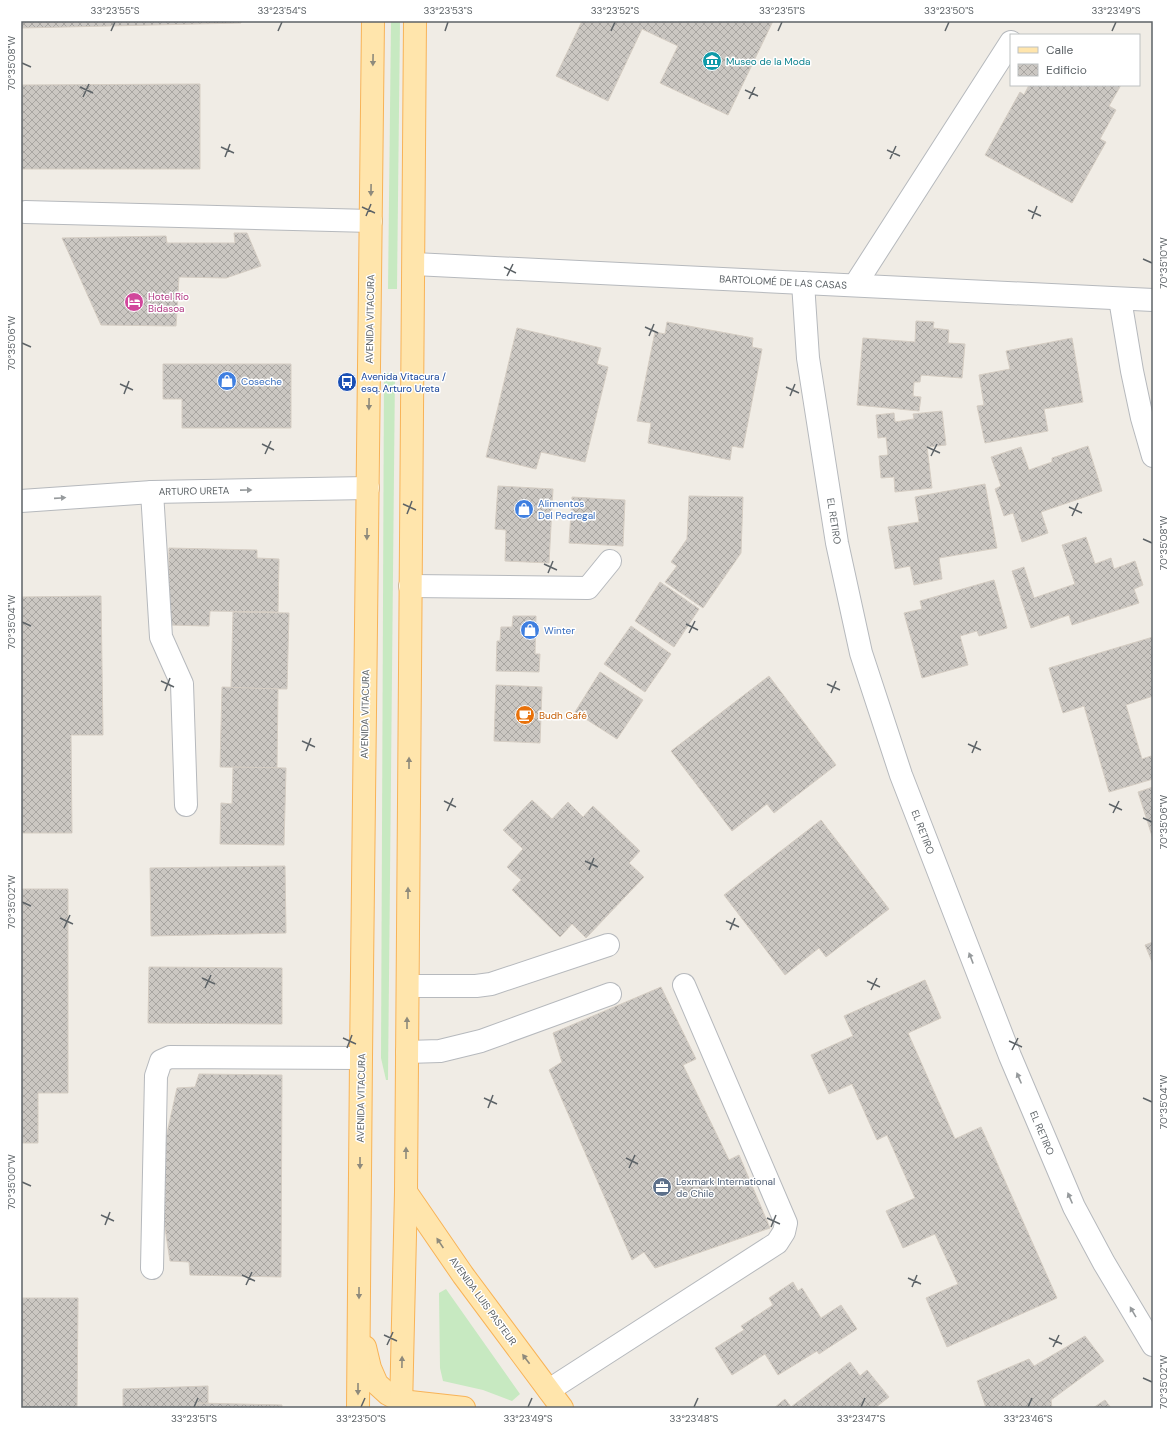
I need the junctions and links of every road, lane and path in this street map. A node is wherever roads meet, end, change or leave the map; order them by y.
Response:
1 (373, 21) edge
2 (415, 21) edge
3 (1010, 44) edge
4 (25, 212) dead end
5 (370, 221) junction
6 (414, 264) junction
7 (803, 283) junction
8 (855, 285) junction
9 (1120, 299) junction
10 (1153, 300) edge
11 (1153, 456) edge
12 (368, 488) junction
13 (152, 492) junction
14 (21, 501) edge
15 (610, 561) dead end
16 (410, 586) junction
17 (186, 806) dead end
18 (608, 945) dead end
19 (684, 985) dead end
20 (408, 986) junction
21 (610, 994) dead end
22 (407, 1052) junction
23 (361, 1058) junction
24 (406, 1192) junction
25 (152, 1268) dead end
26 (358, 1322) junction
27 (1153, 1345) edge
28 (549, 1390) junction
29 (401, 1404) edge
30 (358, 1408) edge
31 (464, 1408) edge
32 (562, 1408) edge

1 -> 5 main road, AVENIDA VITACURA
2 - 6 main road
3 - 8 street
4 - 5 street
5 -> 12 main road, AVENIDA VITACURA
6 - 7 street, BARTOLOMÉ DE LAS CASAS
6 - 16 main road
7 - 8 street, BARTOLOMÉ DE LAS CASAS
27 -> 7 street, EL RETIRO
8 - 9 street, BARTOLOMÉ DE LAS CASAS
9 - 10 street, BARTOLOMÉ DE LAS CASAS
9 - 11 street
13 -> 12 street, ARTURO URETA
12 -> 23 main road, AVENIDA VITACURA
14 -> 13 street, ARTURO URETA
13 - 17 street
15 - 16 street
20 -> 16 main road
18 - 20 street
19 - 28 street
22 -> 20 main road
21 - 22 street
24 -> 22 main road
23 - 25 street
23 -> 26 main road, AVENIDA VITACURA
28 -> 24 main road, AVENIDA LUIS PASTEUR
29 -> 24 main road
26 - 29 main road
26 -> 30 main road, AVENIDA VITACURA
28 - 32 main road, AVENIDA LUIS PASTEUR
29 - 31 main road

